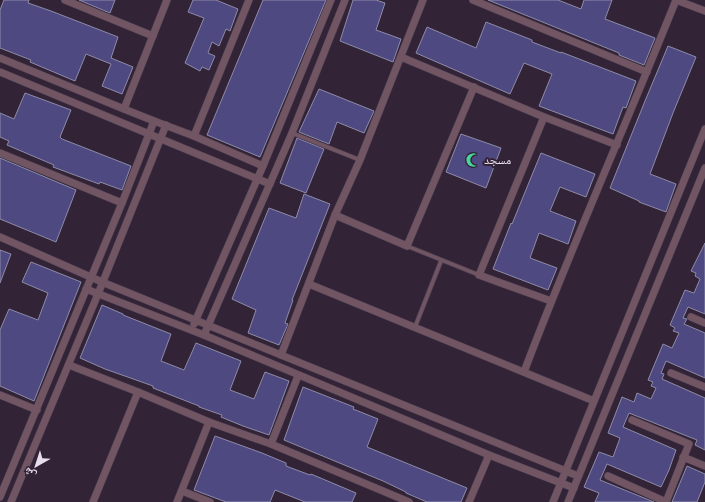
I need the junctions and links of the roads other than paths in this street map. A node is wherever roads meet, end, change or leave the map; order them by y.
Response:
1 (65, 0) edge
2 (168, 0) edge
3 (249, 0) edge
4 (331, 0) edge
5 (345, 0) edge
6 (424, 0) edge
7 (473, 0) edge
8 (676, 0) edge
9 (705, 11) edge
10 (153, 36) junction
11 (0, 58) edge
12 (401, 58) junction
13 (0, 72) edge
14 (647, 72) junction
15 (474, 87) junction
16 (124, 109) junction
17 (544, 116) junction
18 (154, 121) junction
19 (166, 125) junction
20 (705, 129) edge
21 (292, 133) junction
22 (149, 134) junction
23 (194, 136) junction
24 (160, 139) junction
25 (617, 144) junction
26 (0, 153) edge
27 (360, 160) junction
28 (263, 166) junction
29 (705, 168) edge
30 (257, 179) junction
31 (270, 184) junction
32 (122, 203) junction
33 (335, 215) junction
34 (0, 236) edge
35 (407, 246) junction
36 (441, 261) junction
37 (646, 273) junction
38 (479, 275) junction
39 (91, 277) junction
40 (659, 278) junction
41 (102, 282) junction
42 (309, 284) junction
43 (86, 289) junction
44 (98, 294) junction
45 (551, 301) junction
46 (691, 317) dead end
47 (195, 320) junction
48 (705, 323) edge
49 (209, 325) junction
50 (415, 328) junction
51 (191, 330) junction
52 (204, 335) junction
53 (281, 355) junction
54 (69, 365) junction
55 (524, 372) junction
56 (671, 373) dead end
57 (298, 376) junction
58 (705, 387) edge
59 (138, 392) junction
60 (0, 395) edge
61 (594, 401) junction
62 (36, 410) junction
63 (632, 420) dead end
64 (209, 422) junction
65 (271, 444) junction
66 (490, 455) junction
67 (683, 457) junction
68 (705, 466) edge
69 (566, 471) junction
70 (578, 476) junction
71 (608, 476) dead end
72 (3, 481) edge
73 (562, 483) junction
74 (574, 488) junction
75 (182, 491) junction
76 (0, 497) edge
77 (390, 499) edge
78 (11, 502) edge
79 (93, 502) edge
80 (177, 502) edge
81 (210, 502) edge
82 (409, 502) edge
83 (469, 502) edge
84 (553, 502) edge
85 (568, 502) edge

1 - 10 street
2 - 10 street
3 - 23 street
4 - 28 street
5 - 21 street
6 - 12 street
7 - 14 street
8 - 9 street
8 - 14 street
10 - 16 street
11 - 16 street
12 - 15 street
12 - 27 street
13 - 22 street
14 - 25 street
15 - 17 street
15 - 35 street
16 - 18 street
17 - 25 street
17 - 38 street
18 - 19 street
18 - 22 street
19 - 23 street
19 - 24 street
20 - 37 street
21 - 27 lane
21 - 31 street
22 - 24 street
22 - 32 street
23 - 28 street
24 - 30 street
24 - 41 street
25 - 45 street
26 - 32 street
27 - 33 street
28 - 30 street
29 - 40 street
30 - 31 street
30 - 47 street
31 - 49 street
32 - 39 street
33 - 35 street
33 - 42 street
34 - 39 street
35 - 36 lane
36 - 38 lane
36 - 50 lane
37 - 40 street
37 - 61 street
38 - 45 street
39 - 41 street
39 - 43 street
40 - 70 street
41 - 44 street
41 - 47 street
42 - 50 street
42 - 53 street
43 - 44 street
43 - 62 street
44 - 51 street
44 - 54 street
45 - 55 street
46 - 48 street
47 - 49 street
47 - 51 street
49 - 52 street
49 - 53 street
50 - 55 street
51 - 52 street
52 - 57 street
53 - 69 street
54 - 59 street
54 - 78 street
55 - 61 street
56 - 58 street
57 - 65 street
57 - 66 street
59 - 64 street
59 - 79 street
60 - 62 street
61 - 69 street
62 - 72 street
63 - 67 street
64 - 65 street
64 - 75 street
65 - 77 street
66 - 73 street
66 - 83 street
67 - 68 street
67 - 71 street
69 - 70 street
69 - 73 street
70 - 74 street
72 - 76 street
73 - 74 street
73 - 84 street
74 - 85 street
75 - 80 street
75 - 81 street
77 - 82 street

